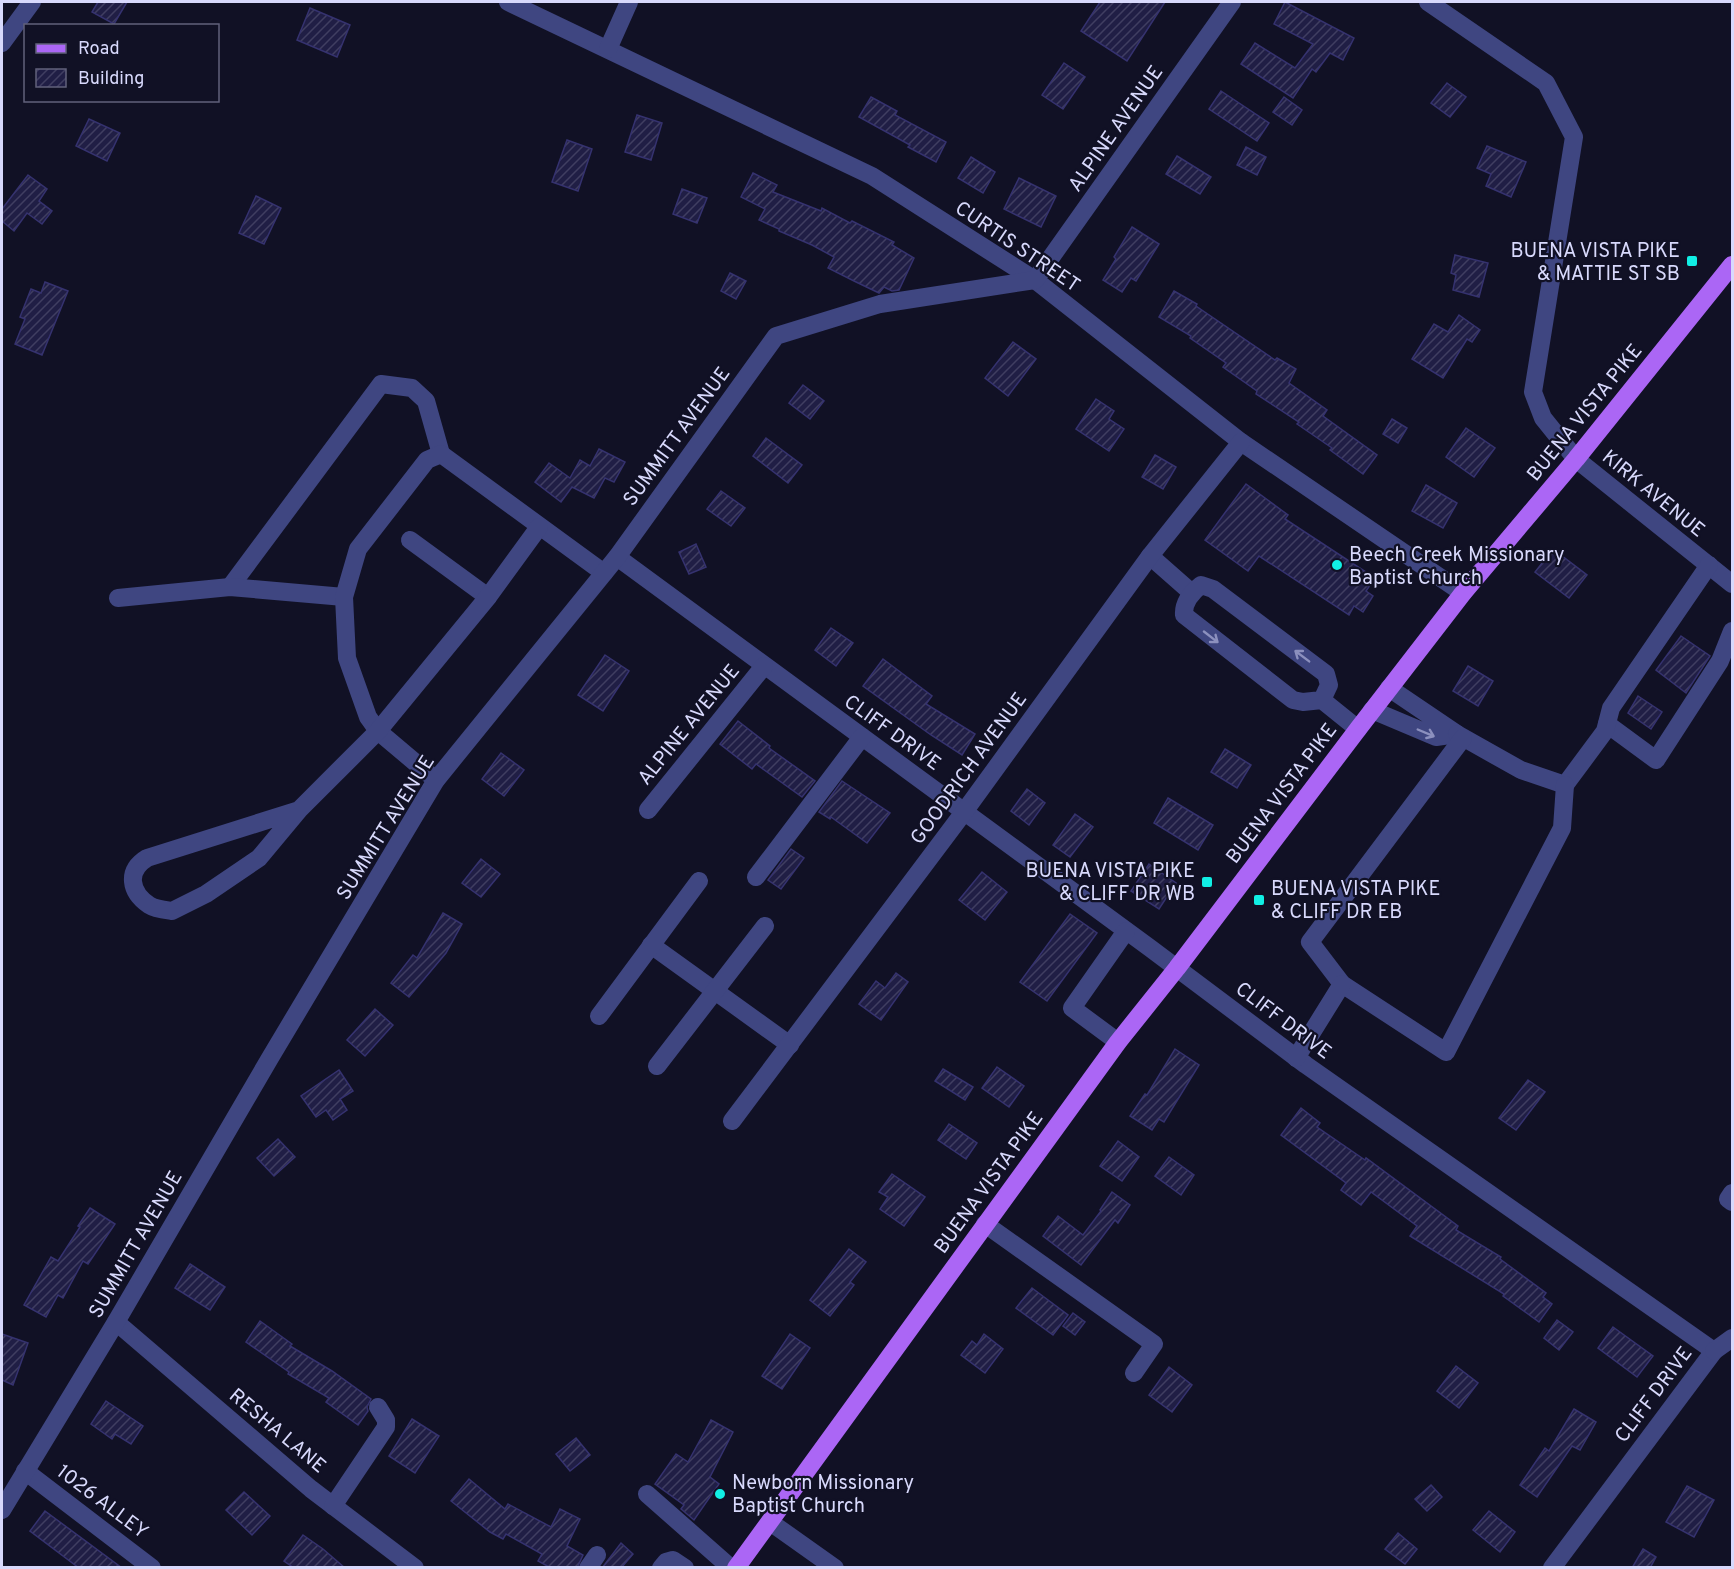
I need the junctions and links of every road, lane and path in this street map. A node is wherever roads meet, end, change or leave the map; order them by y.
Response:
1 (32, 2) edge
2 (508, 2) edge
3 (629, 2) edge
4 (1232, 2) edge
5 (1428, 2) edge
6 (2, 43) edge
7 (608, 49) junction
8 (1732, 265) edge
9 (1035, 280) junction
10 (1240, 442) junction
11 (441, 454) junction
12 (1576, 459) junction
13 (540, 527) junction
14 (410, 540) dead end
15 (1150, 556) junction
16 (617, 557) junction
17 (1709, 565) junction
18 (604, 573) junction
19 (1732, 584) edge
20 (230, 587) junction
21 (1192, 593) junction
22 (1463, 593) junction
23 (344, 597) junction
24 (488, 597) junction
25 (118, 598) dead end
26 (1732, 631) edge
27 (764, 666) junction
28 (1389, 688) junction
29 (1322, 700) junction
30 (1372, 710) junction
31 (1607, 724) junction
32 (1358, 729) junction
33 (378, 731) junction
34 (1460, 736) junction
35 (862, 737) junction
36 (436, 780) junction
37 (1565, 785) junction
38 (299, 810) junction
39 (648, 810) dead end
40 (964, 812) junction
41 (756, 877) dead end
42 (699, 881) dead end
43 (765, 926) dead end
44 (1126, 931) junction
45 (651, 945) junction
46 (1177, 968) junction
47 (1342, 984) junction
48 (714, 992) junction
49 (599, 1016) dead end
50 (1118, 1042) junction
51 (790, 1045) junction
52 (1296, 1058) junction
53 (657, 1066) dead end
54 (732, 1121) dead end
55 (1732, 1193) edge
56 (1732, 1202) edge
57 (985, 1224) junction
58 (116, 1322) junction
59 (1732, 1338) edge
60 (1714, 1351) junction
61 (1134, 1373) dead end
62 (378, 1407) dead end
63 (25, 1471) junction
64 (647, 1494) dead end
65 (333, 1506) junction
66 (2, 1510) edge
67 (770, 1522) junction
68 (152, 1568) edge
69 (415, 1568) edge
70 (662, 1568) edge
71 (685, 1568) edge
72 (731, 1568) edge
73 (736, 1568) edge
74 (835, 1568) edge
75 (1552, 1568) edge

1 - 6 street
2 - 7 street, CURTIS STREET
3 - 7 street
4 - 9 street, ALPINE AVENUE
5 - 12 street, KIRK AVENUE
7 - 9 street, CURTIS STREET
8 - 12 main road, BUENA VISTA PIKE
9 - 10 street, CURTIS STREET
9 - 16 street, SUMMITT AVENUE
10 - 15 street, GOODRICH AVENUE
10 - 22 street, CURTIS STREET
11 - 13 street
11 - 20 street
11 - 23 street
12 - 17 street, KIRK AVENUE
12 - 22 main road, BUENA VISTA PIKE
13 - 18 street
13 - 24 street
14 - 24 street
15 - 21 street
15 - 40 street, GOODRICH AVENUE
16 - 18 street, SUMMITT AVENUE
16 - 27 street, CLIFF DRIVE
17 - 19 street, KIRK AVENUE
17 - 31 street
18 - 36 street, SUMMITT AVENUE
20 - 23 street
20 - 25 street
21 -> 29 street
29 -> 21 street
22 - 28 main road, BUENA VISTA PIKE
23 - 33 street
24 - 33 street
26 - 31 street
27 - 35 street, CLIFF DRIVE
27 - 39 street, ALPINE AVENUE
28 - 30 main road, BUENA VISTA PIKE
28 - 34 street
29 - 32 street
30 - 32 main road, BUENA VISTA PIKE
30 -> 34 street
31 - 37 street
32 - 46 main road, BUENA VISTA PIKE
33 - 36 street
33 - 38 street
34 - 37 street
34 - 47 street
35 - 40 street, CLIFF DRIVE
35 - 41 street
36 - 58 street, SUMMITT AVENUE
37 - 47 street
38 - 38 street
40 - 44 street, CLIFF DRIVE
40 - 51 street, GOODRICH AVENUE
42 - 45 street
43 - 48 street
44 - 46 street, CLIFF DRIVE
44 - 50 street
45 - 48 street
45 - 49 street
46 - 50 main road, BUENA VISTA PIKE
46 - 52 street, CLIFF DRIVE
47 - 52 street
48 - 51 street
48 - 53 street
50 - 57 main road, BUENA VISTA PIKE
51 - 54 street, GOODRICH AVENUE
52 - 60 street, CLIFF DRIVE
55 - 56 street
57 - 61 street
57 - 67 main road, BUENA VISTA PIKE
58 - 63 street, SUMMITT AVENUE
58 - 65 street, RESHA LANE
59 - 60 street
60 - 75 street, CLIFF DRIVE
62 - 65 street
63 - 66 street, SUMMITT AVENUE
63 - 68 street, 1026 ALLEY
64 - 72 street
65 - 69 street, RESHA LANE
67 - 73 main road, BUENA VISTA PIKE
67 - 74 street
70 - 71 street

